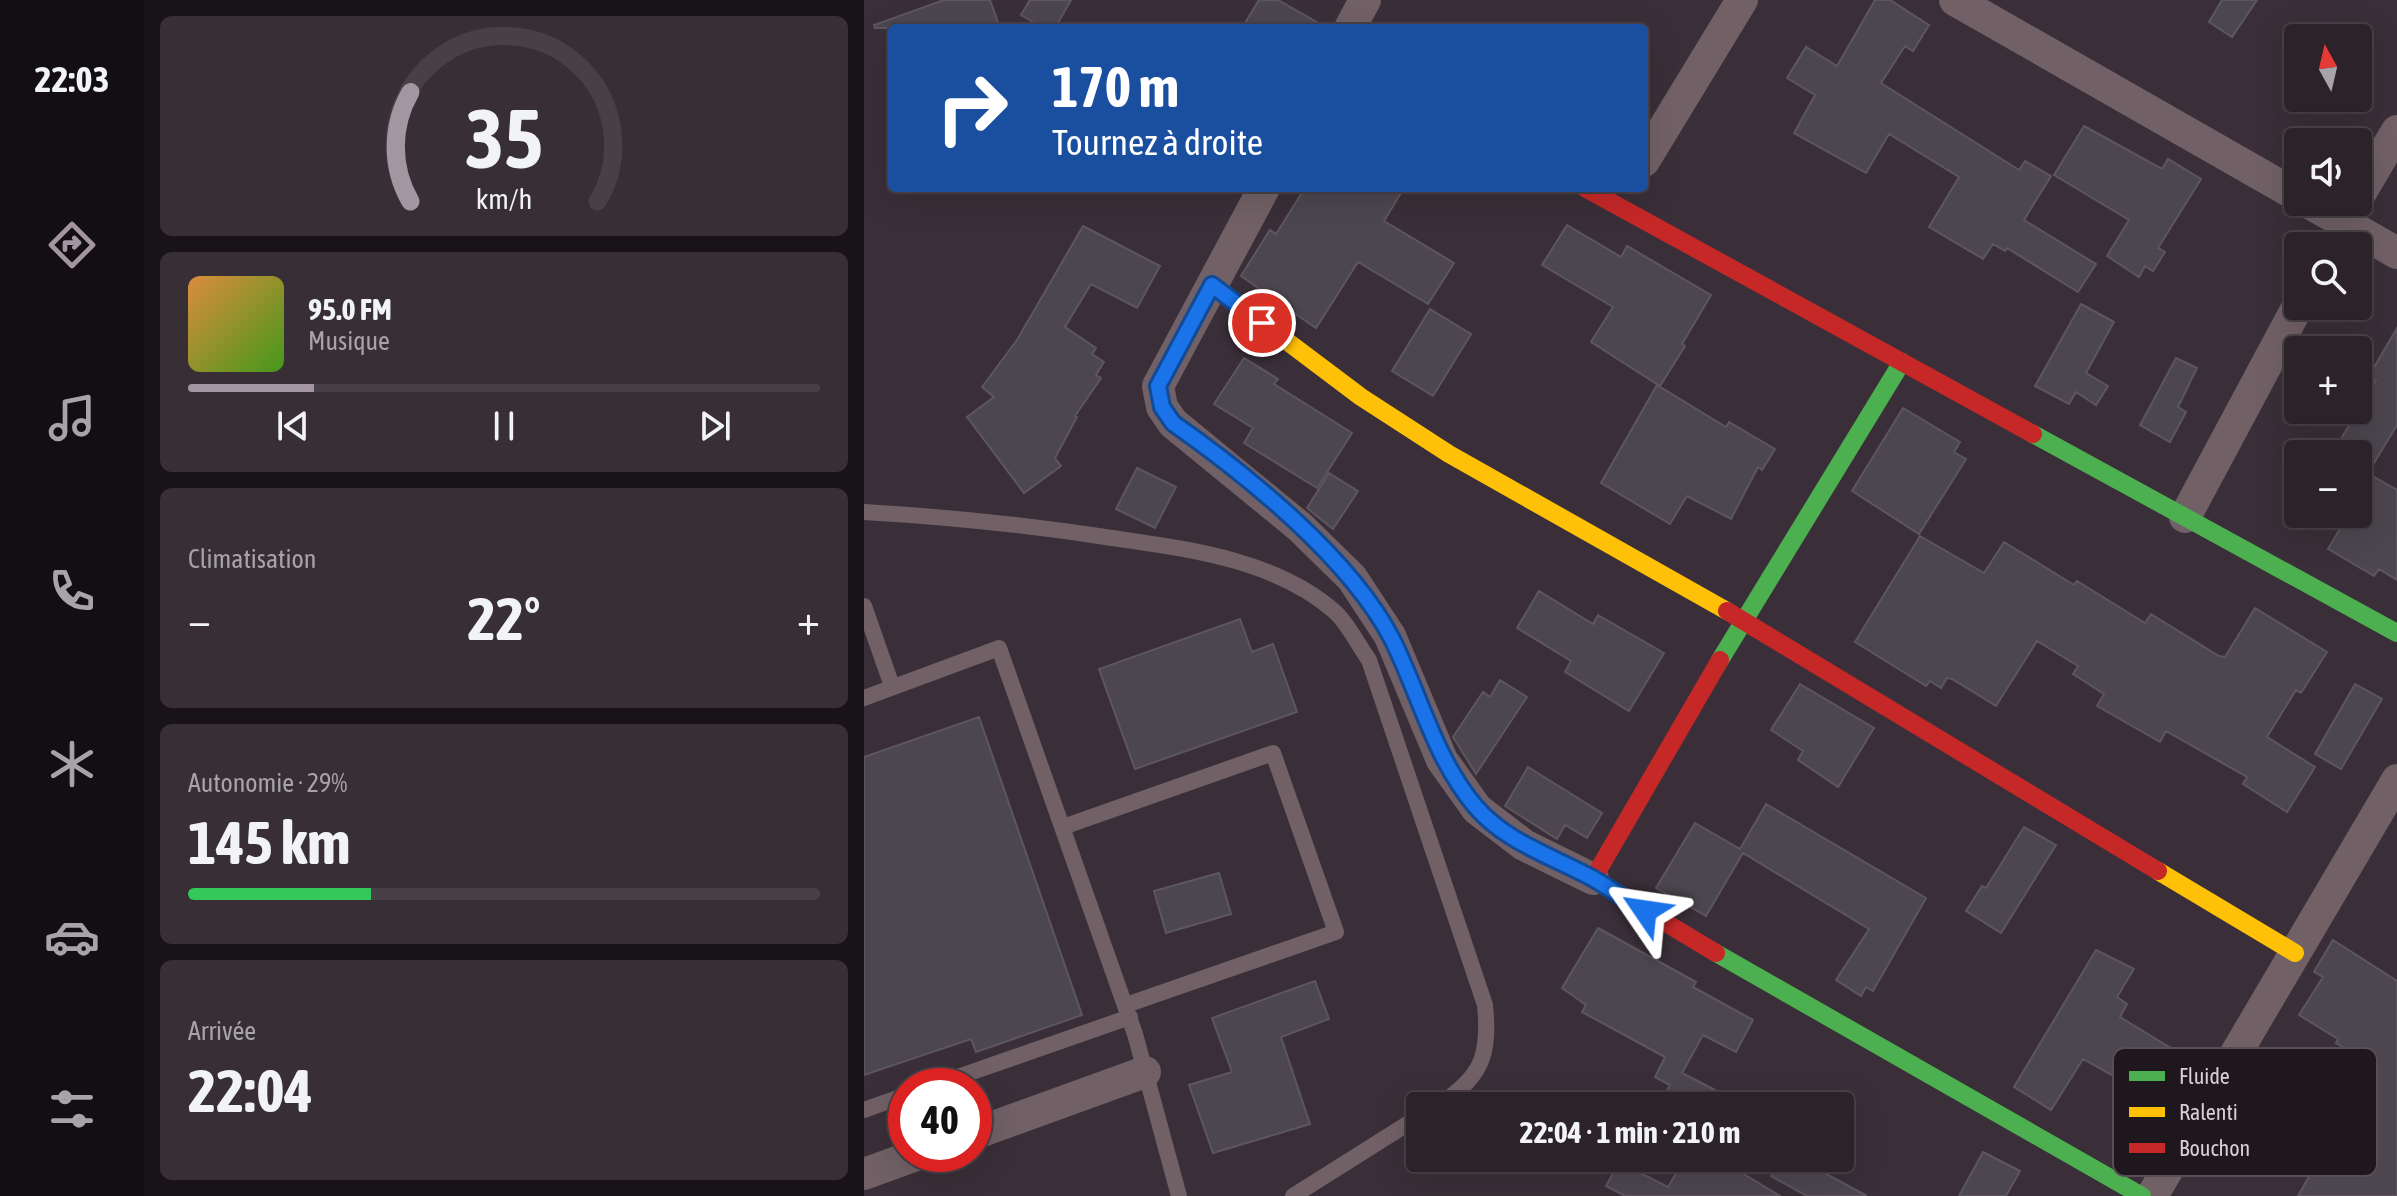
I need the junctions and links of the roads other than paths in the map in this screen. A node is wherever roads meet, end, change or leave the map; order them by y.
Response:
1 (1365, 0) edge
2 (1742, 0) edge
3 (1955, 0) edge
4 (1352, 24) edge
5 (2397, 131) edge
6 (1648, 154) edge
7 (2284, 188) edge
8 (1262, 192) edge
9 (1601, 192) edge
10 (1622, 197) edge
11 (2347, 217) edge
12 (2397, 253) edge
13 (1212, 285) junction
14 (2291, 320) edge
15 (1902, 362) junction
16 (864, 512) edge
17 (2185, 517) junction
18 (864, 606) edge
19 (1743, 620) junction
20 (2397, 633) edge
21 (892, 686) junction
22 (864, 698) edge
23 (2397, 780) edge
24 (1063, 827) junction
25 (1593, 879) junction
26 (2295, 953) junction
27 (1128, 1011) junction
28 (2239, 1048) edge
29 (979, 1068) edge
30 (1145, 1072) junction
31 (1457, 1092) edge
32 (888, 1101) edge
33 (864, 1110) edge
34 (1406, 1125) edge
35 (992, 1127) edge
36 (888, 1165) edge
37 (864, 1174) edge
38 (2164, 1176) edge
39 (1179, 1196) edge
40 (1293, 1196) edge
41 (2142, 1196) edge
42 (2152, 1196) edge

1 - 4 street
2 - 6 street
3 - 7 street
5 - 11 street
8 - 13 street
9 - 10 street
10 - 15 street
11 - 12 street
13 - 19 street
13 - 25 street
14 - 17 street
15 - 17 street
15 - 19 street
16 - 31 lane
17 - 20 street
18 - 21 lane
19 - 25 street
19 - 26 street
21 - 22 lane
21 - 24 lane
23 - 26 street
24 - 27 lane
24 - 27 lane
25 - 41 street
26 - 28 street
27 - 29 lane
27 - 30 lane
30 - 35 street
30 - 39 lane
32 - 33 lane
34 - 40 lane
36 - 37 street
38 - 42 street

